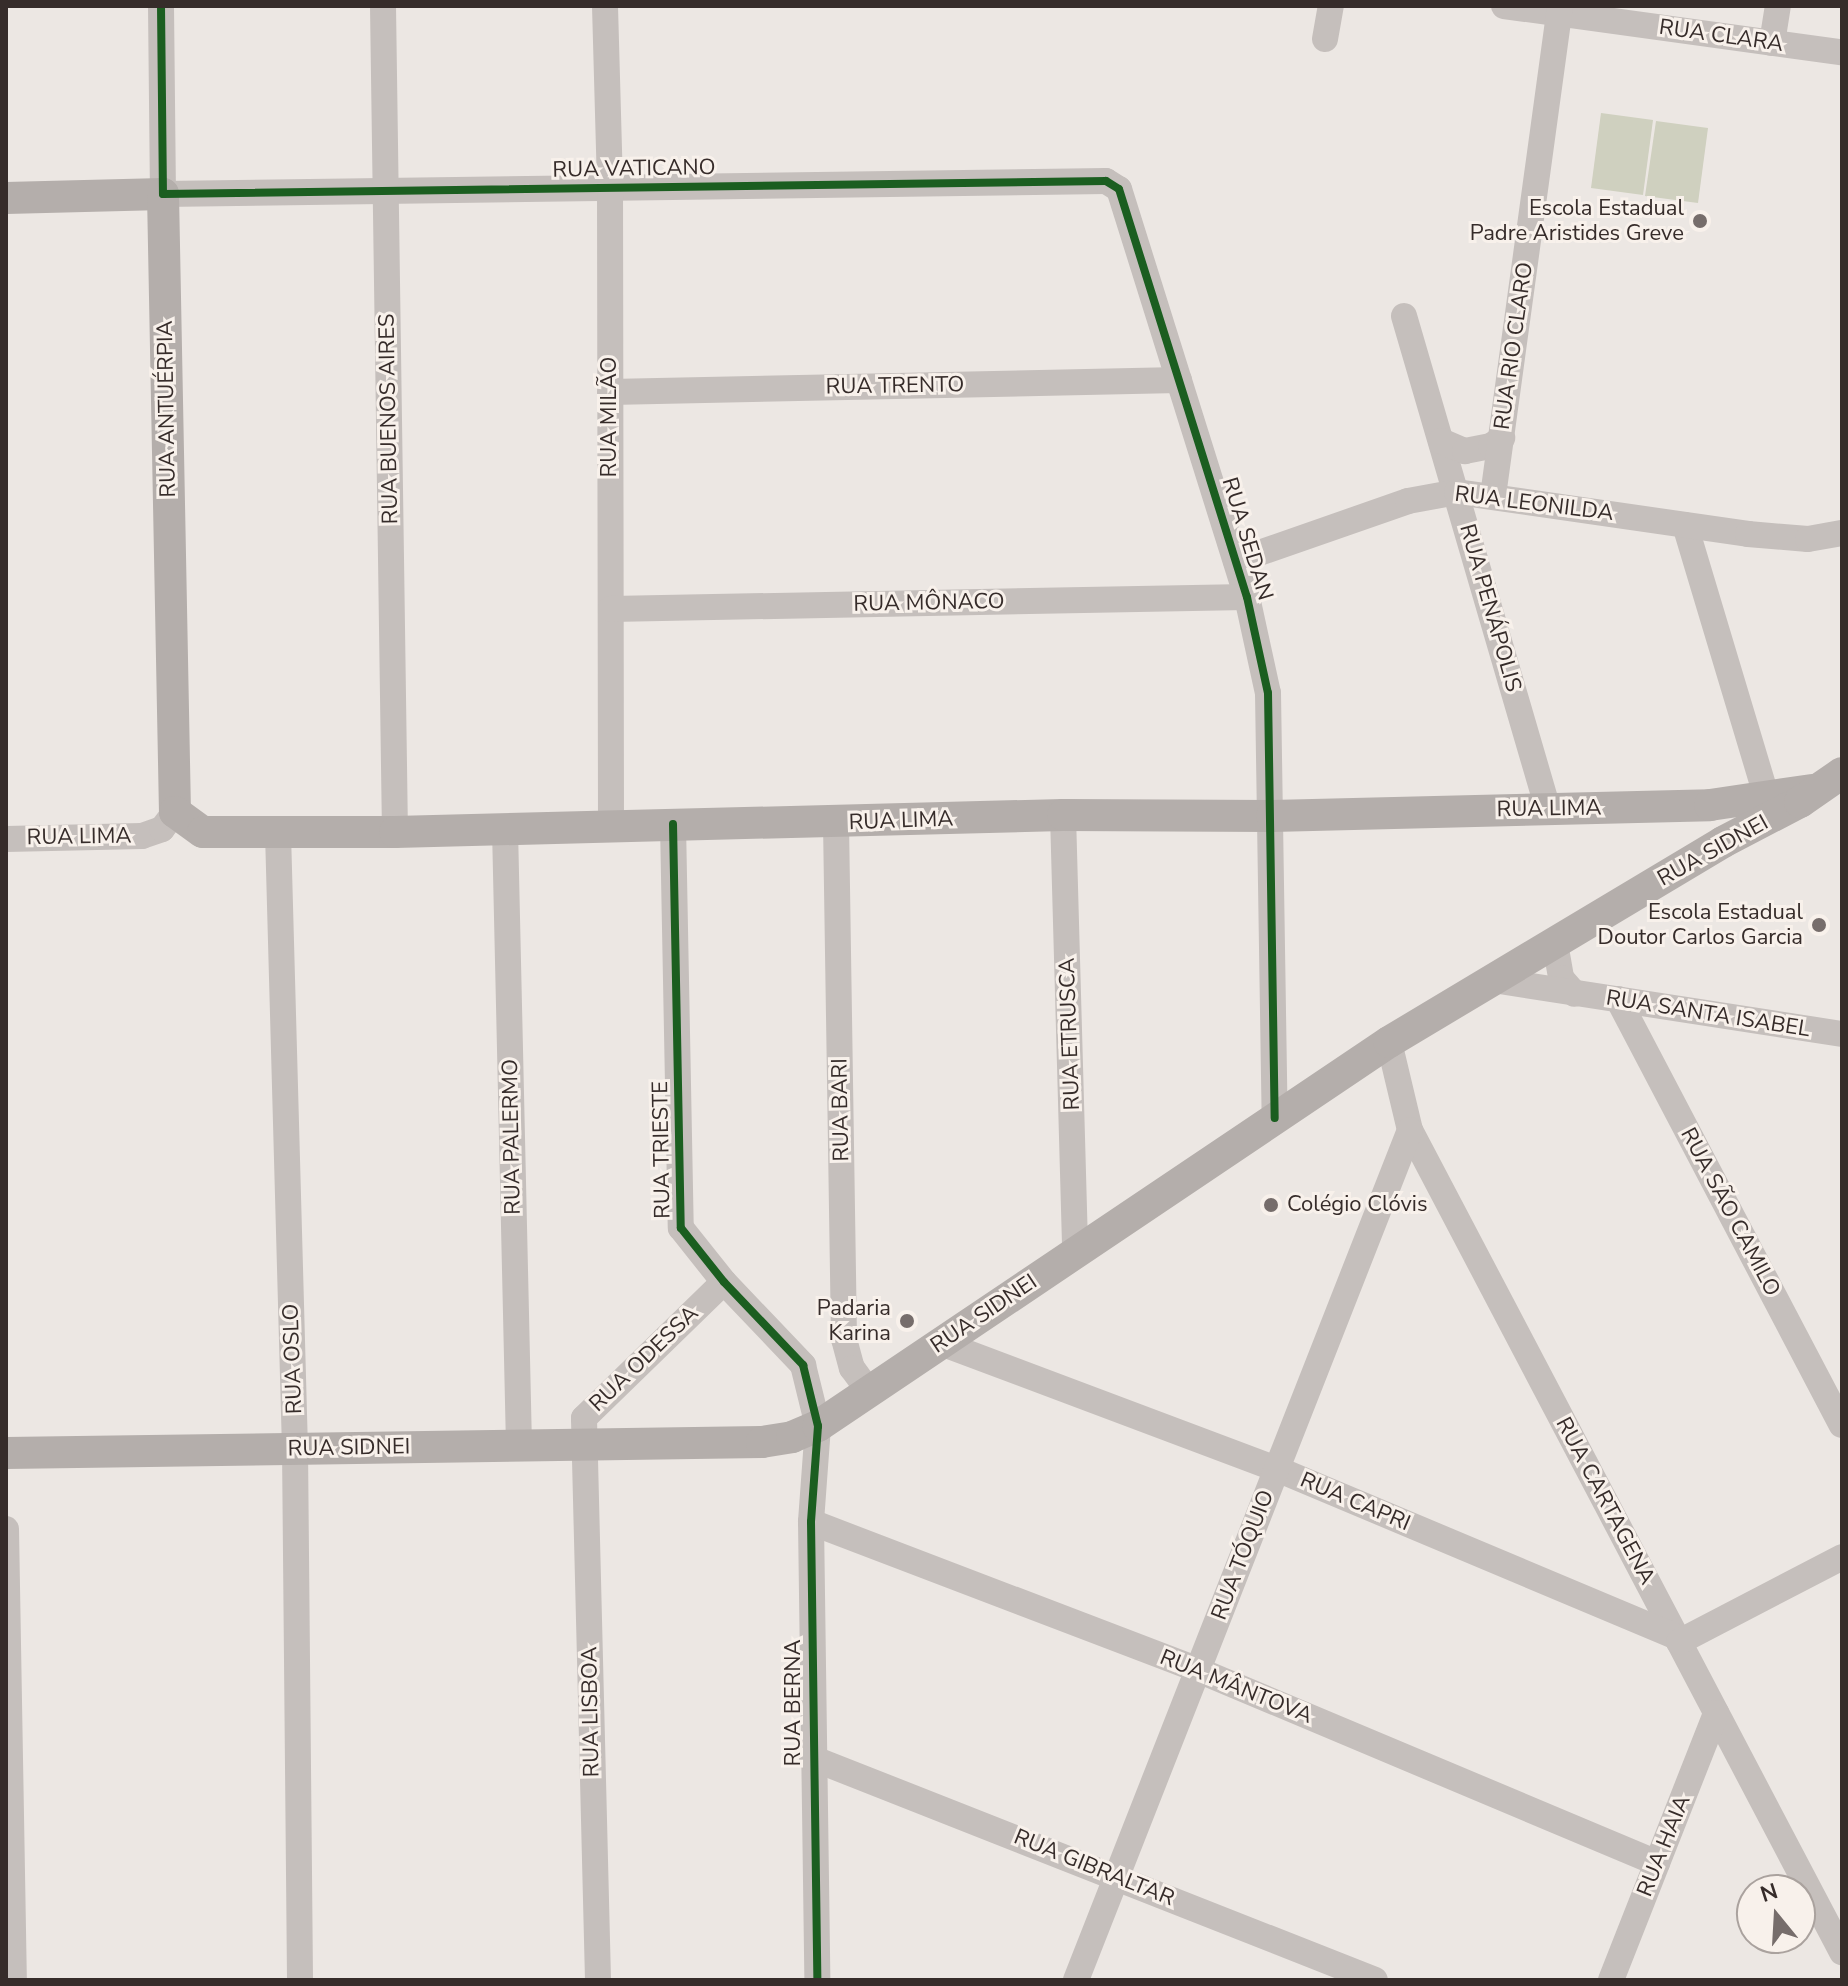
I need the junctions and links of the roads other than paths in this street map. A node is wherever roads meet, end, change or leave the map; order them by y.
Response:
1 (161, 6) edge
2 (383, 6) edge
3 (605, 6) edge
4 (1331, 6) edge
5 (1504, 6) edge
6 (1778, 6) edge
7 (1559, 10) edge
8 (1325, 39) dead end
9 (1772, 43) junction
10 (1842, 52) edge
11 (1106, 181) joint
12 (610, 186) junction
13 (386, 192) junction
14 (163, 194) junction
15 (6, 198) edge
16 (1404, 316) dead end
17 (1179, 380) junction
18 (610, 392) junction
19 (1502, 438) junction
20 (1441, 441) junction
21 (1457, 492) junction
22 (1493, 496) junction
23 (1685, 525) junction
24 (1842, 533) edge
25 (1236, 561) junction
26 (1247, 597) junction
27 (611, 609) junction
28 (1842, 773) edge
29 (1812, 790) junction
30 (1760, 792) junction
31 (1710, 805) junction
32 (1548, 809) junction
33 (175, 812) junction
34 (1063, 815) junction
35 (1272, 816) junction
36 (836, 823) junction
37 (673, 824) junction
38 (611, 827) junction
39 (505, 829) junction
40 (395, 832) junction
41 (278, 833) junction
42 (6, 839) edge
43 (1723, 842) junction
44 (1555, 943) junction
45 (1493, 980) junction
46 (1575, 994) junction
47 (1618, 999) junction
48 (1842, 1034) edge
49 (1389, 1042) junction
50 (1275, 1118) junction
51 (1410, 1130) junction
52 (1075, 1253) junction
53 (724, 1282) junction
54 (941, 1343) junction
55 (847, 1356) junction
56 (803, 1365) junction
57 (869, 1391) junction
58 (1842, 1425) edge
59 (818, 1426) junction
60 (584, 1444) junction
61 (519, 1445) junction
62 (295, 1448) junction
63 (6, 1453) edge
64 (1277, 1469) junction
65 (811, 1522) junction
66 (6, 1529) edge
67 (1842, 1557) edge
68 (1678, 1640) junction
69 (1198, 1670) junction
70 (1716, 1713) junction
71 (812, 1758) junction
72 (1657, 1863) junction
73 (1117, 1877) junction
74 (1842, 1952) edge
75 (14, 1980) edge
76 (300, 1980) edge
77 (598, 1980) edge
78 (817, 1980) edge
79 (1076, 1980) edge
80 (1375, 1980) edge
81 (1611, 1980) edge

1 - 14 street, RUA ANTUÉRPIA
2 - 13 street, RUA BUENOS AIRES
3 - 12 street, RUA MILÃO
4 - 8 street
5 - 7 street, RUA CLARA
6 - 9 street
7 - 9 street, RUA CLARA
7 - 19 street, RUA RIO CLARO
9 - 10 street, RUA CLARA
11 - 12 street, RUA VATICANO
11 - 17 street, RUA SEDAN
12 - 13 street, RUA VATICANO
12 - 18 street, RUA MILÃO
13 - 14 street, RUA VATICANO
13 - 40 street, RUA BUENOS AIRES
14 - 15 main road, RUA VATICANO
14 - 33 main road, RUA ANTUÉRPIA
16 - 20 street, RUA PENÁPOLIS
17 - 18 street, RUA TRENTO
17 - 25 street, RUA SEDAN
18 - 27 street, RUA MILÃO
19 - 20 street
19 - 22 street, RUA RIO CLARO
20 - 21 street, RUA PENÁPOLIS
21 - 22 street, RUA LEONILDA
21 - 25 street, RUA LEONILDA
21 - 32 street, RUA PENÁPOLIS
22 - 23 street, RUA LEONILDA
23 - 24 street, RUA LEONILDA
23 - 30 street
25 - 26 street, RUA SEDAN
26 - 27 street, RUA MÔNACO
26 - 35 street, RUA SEDAN
27 - 38 street, RUA MILÃO
28 - 29 main road, RUA SIDNEI
29 - 30 main road, RUA LIMA
29 - 43 main road, RUA SIDNEI
30 - 31 main road, RUA LIMA
30 - 43 main road
31 - 32 main road, RUA LIMA
31 - 43 main road
32 - 35 main road, RUA LIMA
33 - 41 main road, RUA LIMA
33 - 42 street, RUA LIMA
34 - 35 main road, RUA LIMA
34 - 36 main road, RUA LIMA
34 - 52 street, RUA ETRUSCA
35 - 50 street, RUA SEDAN
36 - 37 main road, RUA LIMA
36 - 55 street, RUA BARI
37 - 38 main road, RUA LIMA
37 - 53 street, RUA TRIESTE
38 - 39 main road, RUA LIMA
39 - 40 main road, RUA LIMA
39 - 61 street, RUA PALERMO
40 - 41 main road, RUA LIMA
41 - 62 street, RUA OSLO
43 - 44 main road, RUA SIDNEI
44 - 45 main road, RUA SIDNEI
44 - 46 street, RUA SANTA ISABEL
45 - 46 street, RUA SANTA ISABEL
45 - 49 main road, RUA SIDNEI
46 - 47 street, RUA SANTA ISABEL
47 - 48 street, RUA SANTA ISABEL
47 - 58 street, RUA SÃO CAMILO
49 - 50 main road, RUA SIDNEI
49 - 51 street, RUA CARTAGENA
50 - 52 main road, RUA SIDNEI
51 - 64 street, RUA TÓQUIO
51 - 68 street, RUA CARTAGENA
52 - 54 main road, RUA SIDNEI
53 - 56 street, RUA TRIESTE
53 - 60 street, RUA ODESSA
54 - 57 main road, RUA SIDNEI
54 - 64 street, RUA CAPRI
55 - 56 street
55 - 57 street
56 - 59 street, RUA TRIESTE
57 - 59 main road, RUA SIDNEI
59 - 60 main road, RUA SIDNEI
59 - 65 street, RUA BERNA
60 - 61 main road, RUA SIDNEI
60 - 77 street, RUA LISBOA
61 - 62 main road, RUA SIDNEI
62 - 63 main road, RUA SIDNEI
62 - 76 street, RUA OSLO
64 - 68 street, RUA CAPRI
64 - 69 street, RUA TÓQUIO
65 - 69 street, RUA MÂNTOVA
65 - 71 street, RUA BERNA
66 - 75 street
67 - 68 street
68 - 70 street, RUA CARTAGENA
69 - 72 street, RUA MÂNTOVA
69 - 73 street, RUA TÓQUIO
70 - 72 street, RUA HAIA
70 - 74 street, RUA CARTAGENA
71 - 73 street, RUA GIBRALTAR
71 - 78 street, RUA BERNA
72 - 81 street, RUA HAIA
73 - 79 street, RUA TÓQUIO
73 - 80 street, RUA GIBRALTAR

